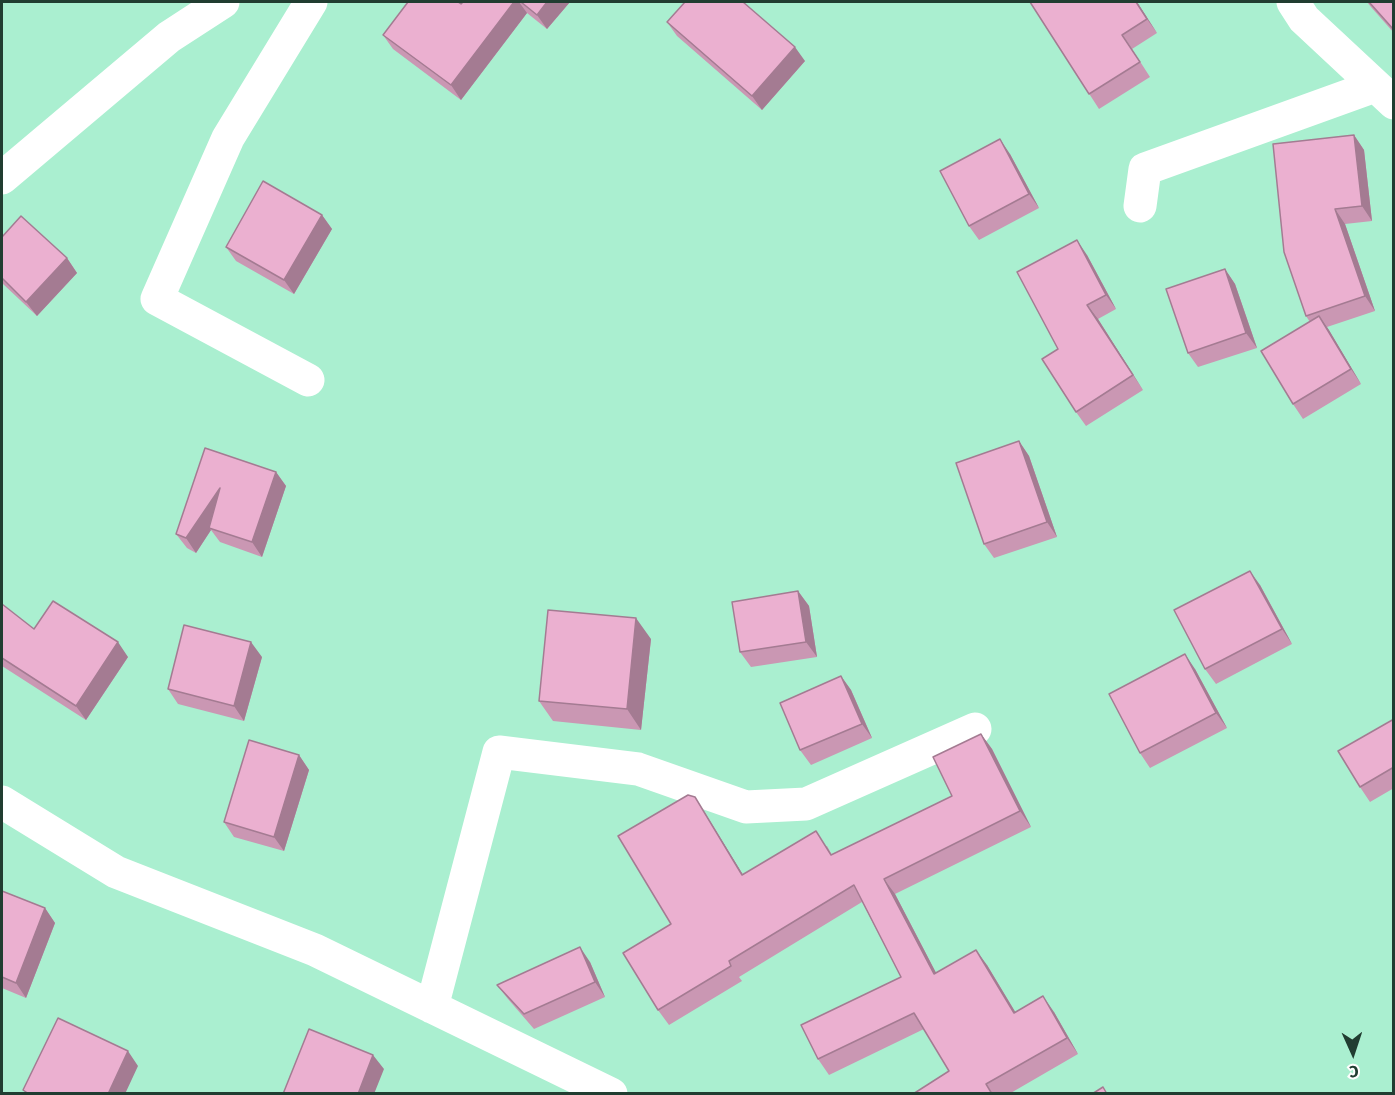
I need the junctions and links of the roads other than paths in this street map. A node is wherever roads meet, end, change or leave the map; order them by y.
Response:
1 (223, 2) edge
2 (311, 2) edge
3 (1293, 2) edge
4 (1384, 94) edge
5 (2, 178) edge
6 (1140, 206) dead end
7 (308, 380) dead end
8 (975, 729) dead end
9 (2, 802) edge
10 (432, 1007) junction
11 (611, 1094) edge

1 - 5 street
2 - 7 street
3 - 4 street
4 - 6 street
8 - 10 street
9 - 10 street
10 - 11 street

